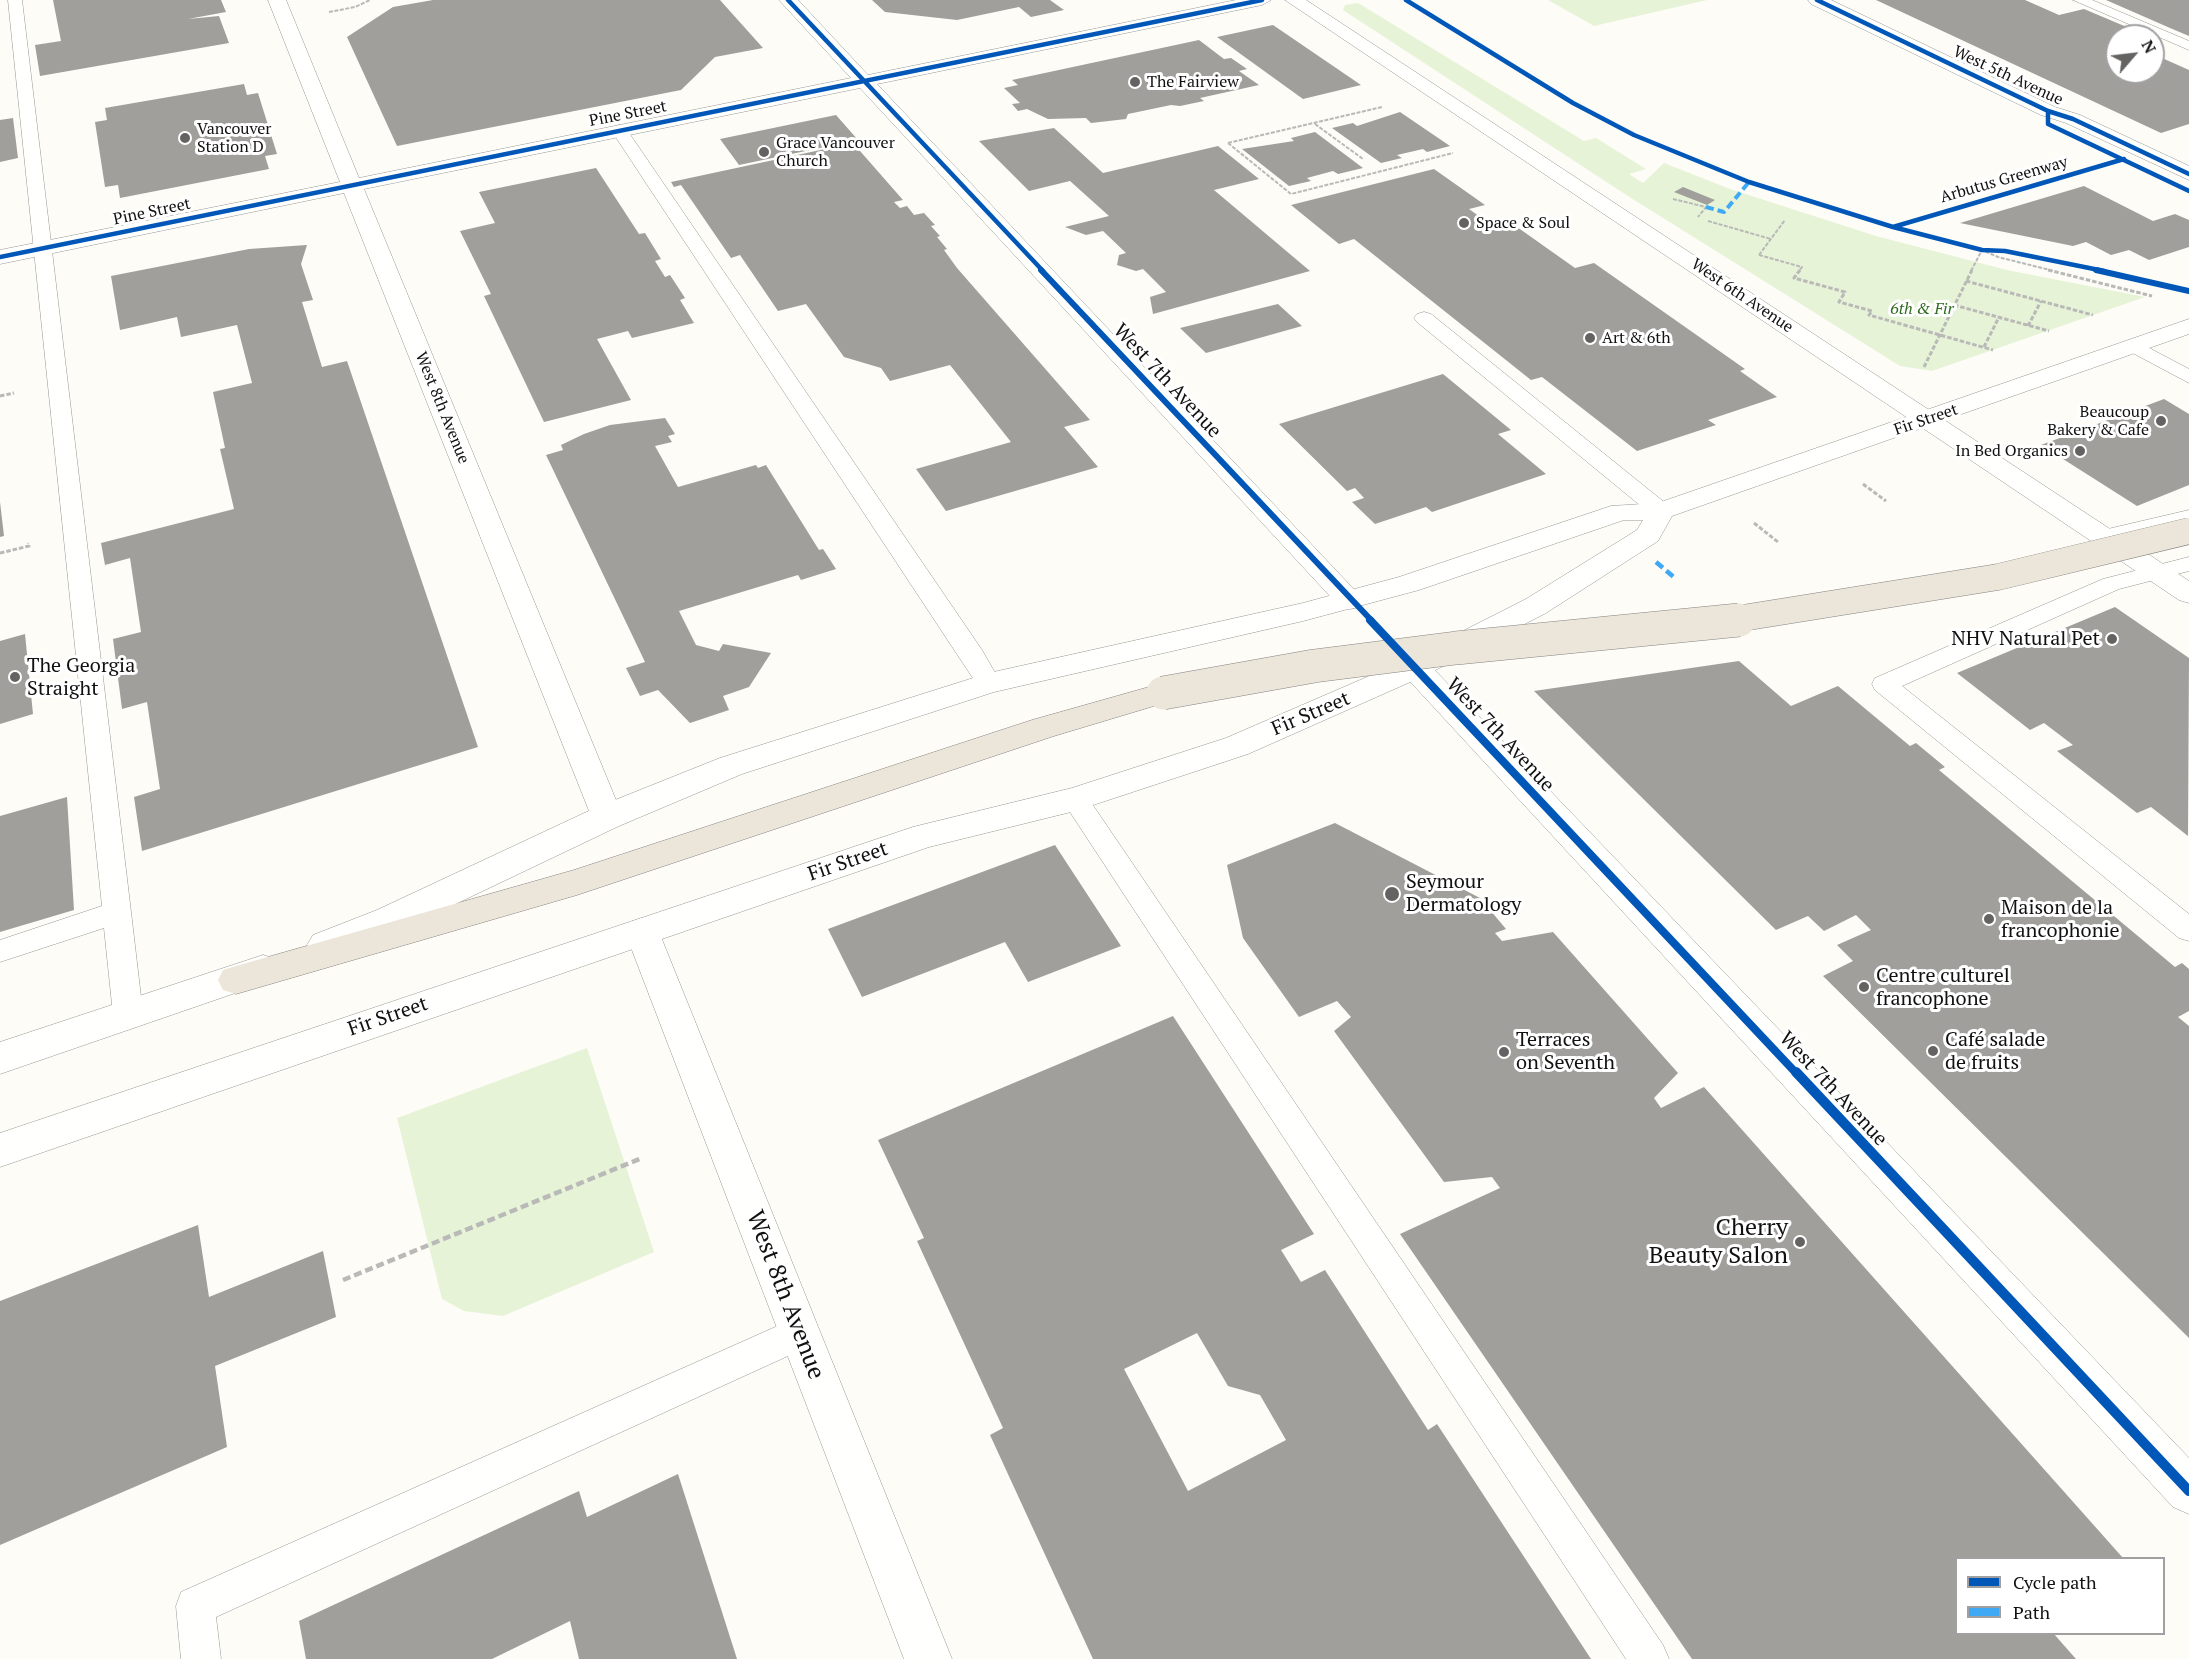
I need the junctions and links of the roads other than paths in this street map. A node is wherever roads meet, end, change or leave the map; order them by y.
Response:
1 (15, 0) edge
2 (277, 0) edge
3 (788, 0) edge
4 (1262, 0) edge
5 (1294, 0) edge
6 (1817, 0) edge
7 (2080, 0) edge
8 (2189, 46) edge
9 (863, 81) junction
10 (619, 130) junction
11 (2189, 174) edge
12 (350, 185) junction
13 (41, 249) junction
14 (0, 257) edge
15 (1424, 318) dead end
16 (2189, 326) edge
17 (2134, 346) junction
18 (2189, 377) edge
19 (1928, 419) junction
20 (1661, 511) junction
21 (2189, 517) edge
22 (2189, 531) edge
23 (2103, 537) junction
24 (2189, 564) edge
25 (2157, 573) junction
26 (2189, 594) edge
27 (1350, 600) junction
28 (1456, 648) junction
29 (1414, 668) junction
30 (989, 683) junction
31 (1075, 799) junction
32 (608, 817) junction
33 (117, 912) junction
34 (2189, 930) edge
35 (642, 932) junction
36 (0, 951) edge
37 (236, 980) junction
38 (128, 1014) junction
39 (0, 1058) edge
40 (0, 1150) edge
41 (800, 1333) junction
42 (2189, 1491) edge
43 (201, 1659) edge
44 (928, 1659) edge
45 (1649, 1659) edge

1 - 13 lane
2 - 12 street, West 8th Avenue
3 - 9 street, West 7th Avenue
4 - 9 street, Pine Street
5 - 19 street, West 6th Avenue
6 - 11 street, West 5th Avenue
7 - 8 lane
9 - 10 street, Pine Street
9 - 27 street, West 7th Avenue
10 - 12 street, Pine Street
10 - 30 lane
12 - 13 street, Pine Street
12 - 32 street, West 8th Avenue
13 - 14 street, Pine Street
13 - 33 lane
15 - 20 lane
16 - 17 street, Fir Street
17 - 18 lane
17 - 19 street, Fir Street
19 - 20 street, Fir Street
19 - 23 street, West 6th Avenue
20 - 27 street, Fir Street
20 - 28 street, Fir Street
21 - 23 lane
22 - 28 highway, bridge
23 - 25 street, West 6th Avenue
24 - 25 lane
25 - 26 street, West 6th Avenue
25 - 34 lane
27 - 30 street, Fir Street
28 - 29 street, Fir Street
28 - 37 highway, bridge
29 - 31 street, Fir Street
29 - 42 street, West 7th Avenue
30 - 32 street, Fir Street
31 - 35 street, Fir Street
31 - 45 lane
32 - 37 street, Fir Street
33 - 36 lane
33 - 38 lane
35 - 40 street, Fir Street
35 - 41 street, West 8th Avenue
37 - 38 street, Fir Street
38 - 39 street, Fir Street
41 - 43 lane
41 - 44 street, West 8th Avenue

